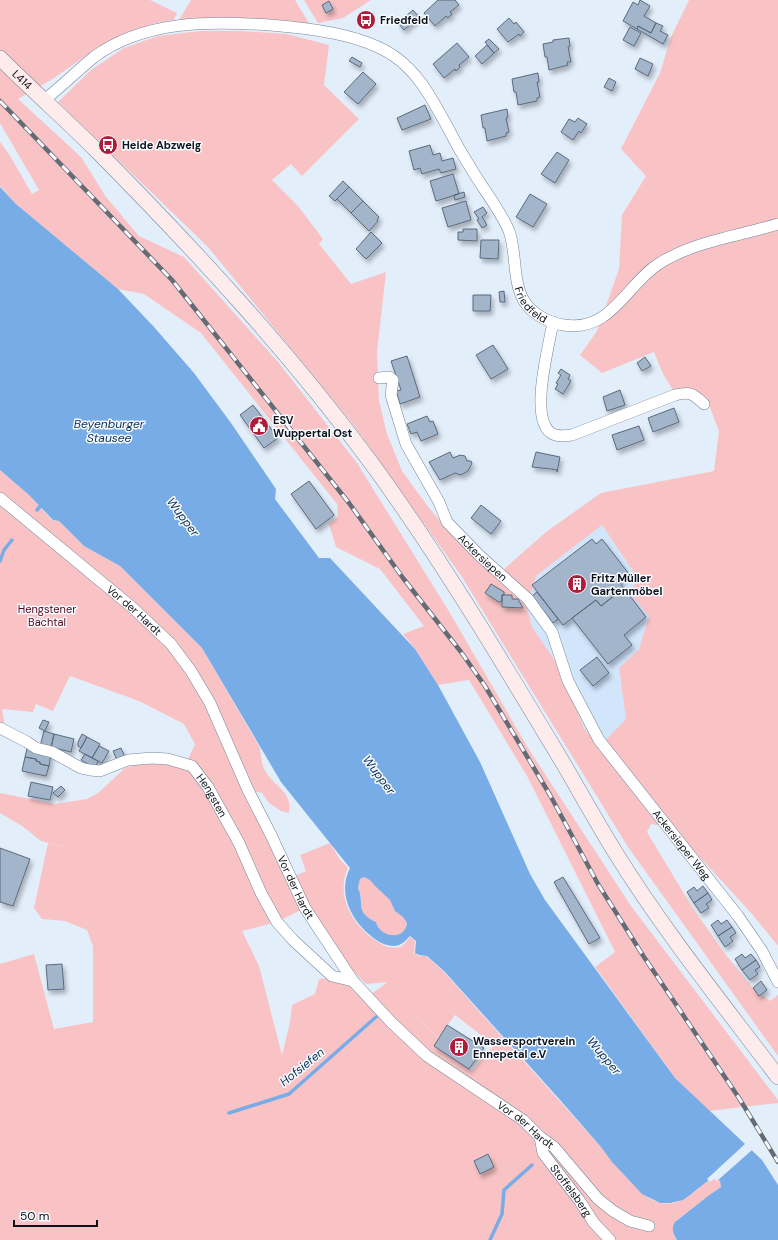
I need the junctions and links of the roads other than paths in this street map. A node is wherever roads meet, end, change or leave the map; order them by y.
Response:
1 (0, 58) edge
2 (43, 101) junction
3 (778, 224) edge
4 (553, 322) junction
5 (379, 378) dead end
6 (704, 404) dead end
7 (0, 498) edge
8 (0, 728) edge
9 (599, 740) joint
10 (353, 981) junction
11 (778, 982) edge
12 (778, 1077) edge
13 (540, 1137) junction
14 (649, 1226) dead end
15 (610, 1240) edge

1 - 2 main road, L414
2 - 4 street, Friedfeld
2 - 12 main road, L414
3 - 4 street, Friedfeld
4 - 6 street
5 - 9 street, Ackersiepen
7 - 10 street, Vor der Hardt
8 - 10 street, Hengsten
9 - 11 street, Ackersieper Weg
10 - 13 street, Vor der Hardt
13 - 14 street, Vor der Hardt
13 - 15 street, Stoffelsberg

